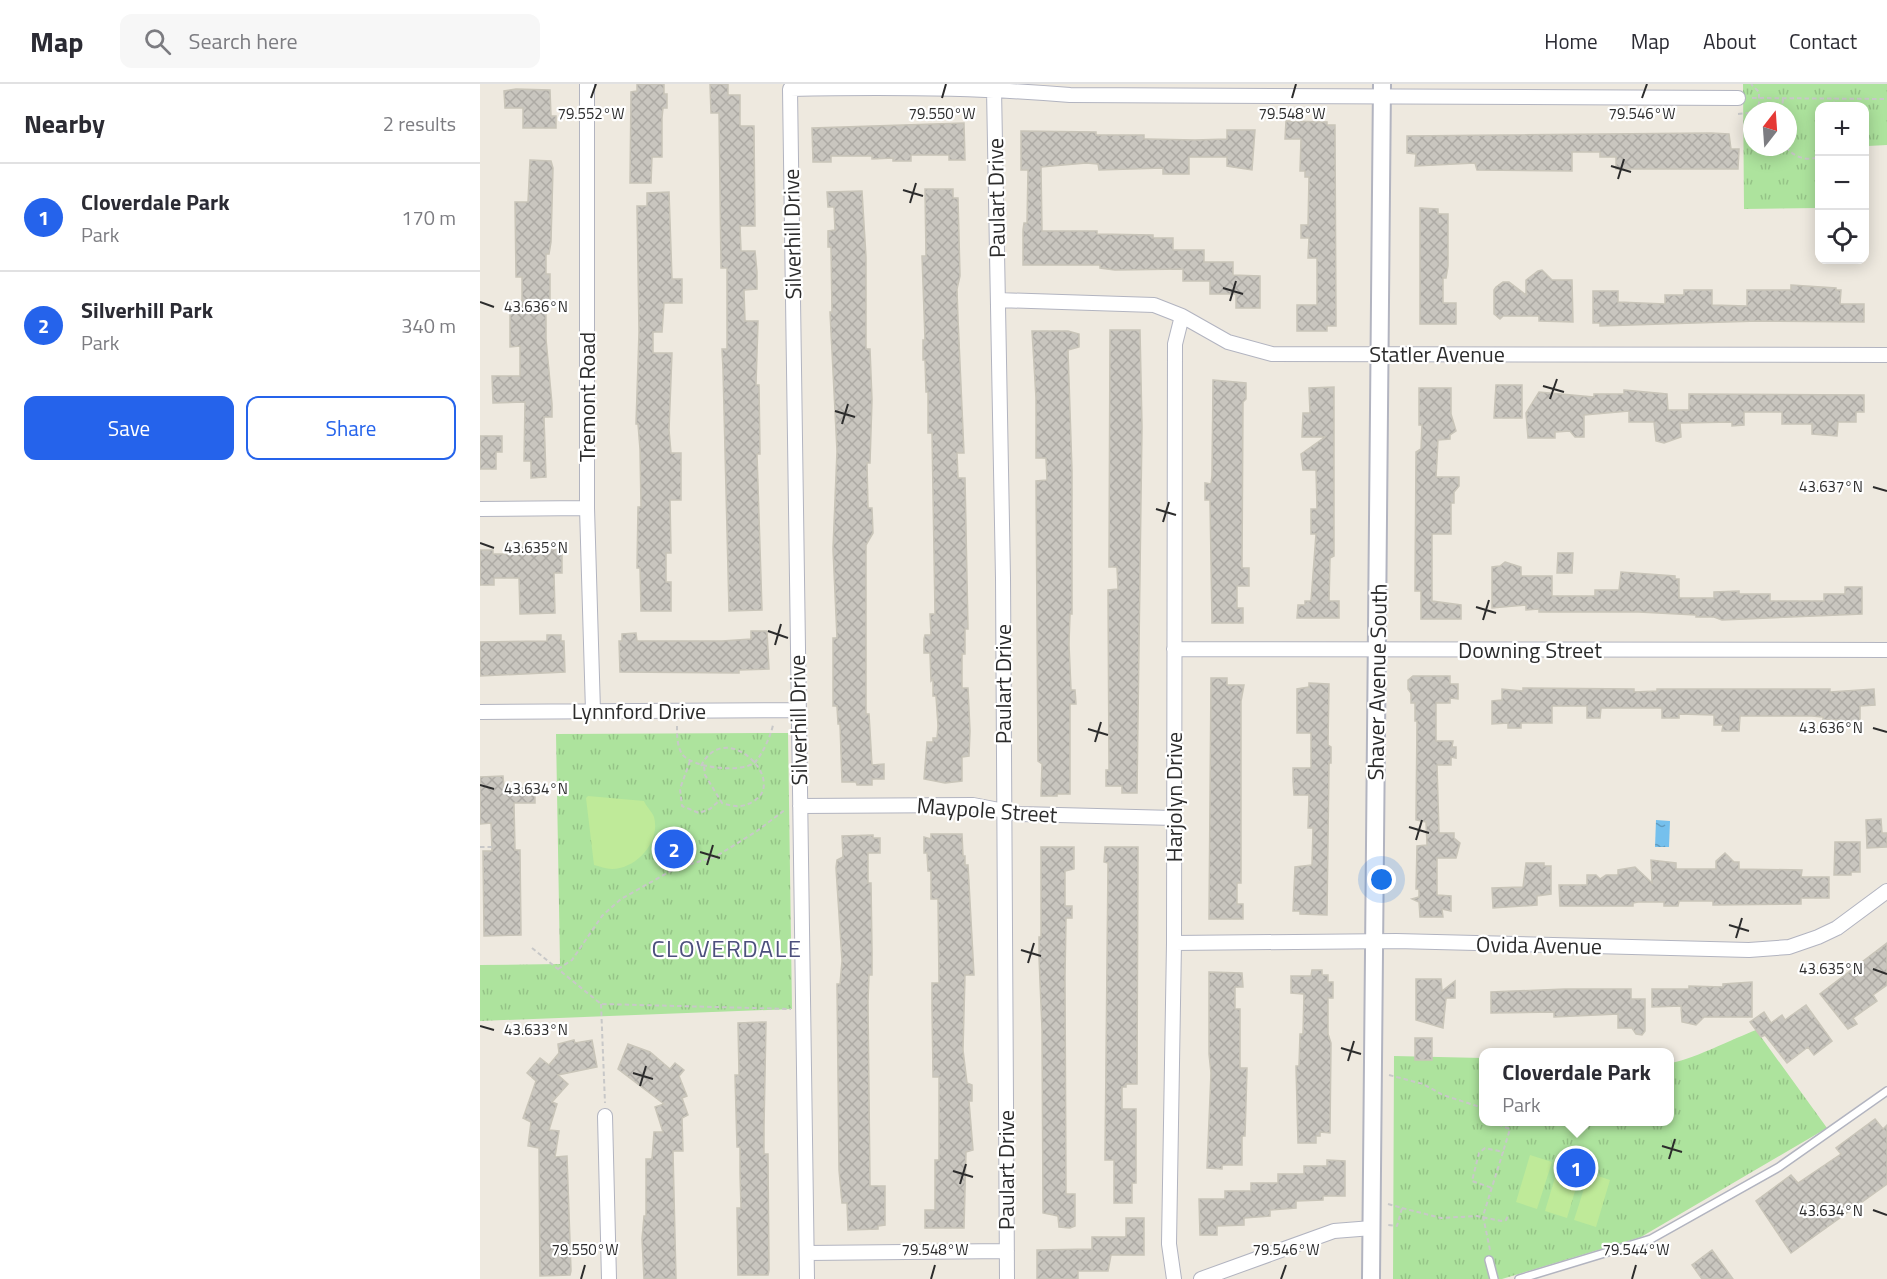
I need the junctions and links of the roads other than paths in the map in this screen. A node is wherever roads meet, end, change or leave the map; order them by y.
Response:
1 (587, 84) edge
2 (994, 88) junction
3 (1382, 90) edge
4 (1738, 98) road end
5 (999, 300) junction
6 (1182, 316) junction
7 (1378, 354) junction
8 (1887, 355) edge
9 (587, 508) junction
10 (480, 510) edge
11 (1174, 649) junction
12 (1378, 650) junction
13 (1887, 650) edge
14 (798, 710) junction
15 (593, 711) junction
16 (480, 712) edge
17 (800, 803) junction
18 (1004, 811) junction
19 (1174, 818) junction
20 (1887, 891) edge
21 (1373, 941) junction
22 (1174, 943) junction
23 (1887, 1091) edge
24 (605, 1116) road end
25 (1380, 1226) junction
26 (1007, 1251) junction
27 (807, 1253) junction
28 (1489, 1260) road end
29 (609, 1279) edge
30 (807, 1279) edge
31 (1007, 1279) edge
32 (1174, 1279) edge
33 (1201, 1279) edge
34 (1371, 1279) edge
35 (1494, 1279) edge
36 (1520, 1279) edge

1 - 9 street, Tremont Road
2 - 3 street
2 - 5 street, Paulart Drive
2 - 14 street, Silverhill Drive
3 - 4 street
3 - 7 street, Shaver Avenue South
5 - 6 street, Statler Avenue
5 - 18 street, Paulart Drive
6 - 7 street, Statler Avenue
6 - 11 street, Harjolyn Drive
7 - 8 street, Statler Avenue
7 - 12 street, Shaver Avenue South
9 - 10 street
9 - 15 street, Tremont Road
11 - 12 street, Downing Street
11 - 19 street, Harjolyn Drive
12 - 13 street, Downing Street
12 - 21 street, Shaver Avenue South
14 - 15 street, Lynnford Drive
14 - 17 street, Silverhill Drive
15 - 16 street, Lynnford Drive
17 - 18 street, Maypole Street
17 - 27 street, Silverhill Drive
18 - 19 street, Maypole Street
18 - 26 street, Paulart Drive
19 - 22 street, Harjolyn Drive
20 - 21 street, Ovida Avenue
21 - 22 street, Ovida Avenue
21 - 25 street, Shaver Avenue South
22 - 32 street, Harjolyn Drive
23 - 36 lane
24 - 29 street
25 - 33 street
25 - 34 street, Shaver Avenue South
26 - 27 street
26 - 31 street, Paulart Drive
27 - 30 street, Silverhill Drive
28 - 35 lane

